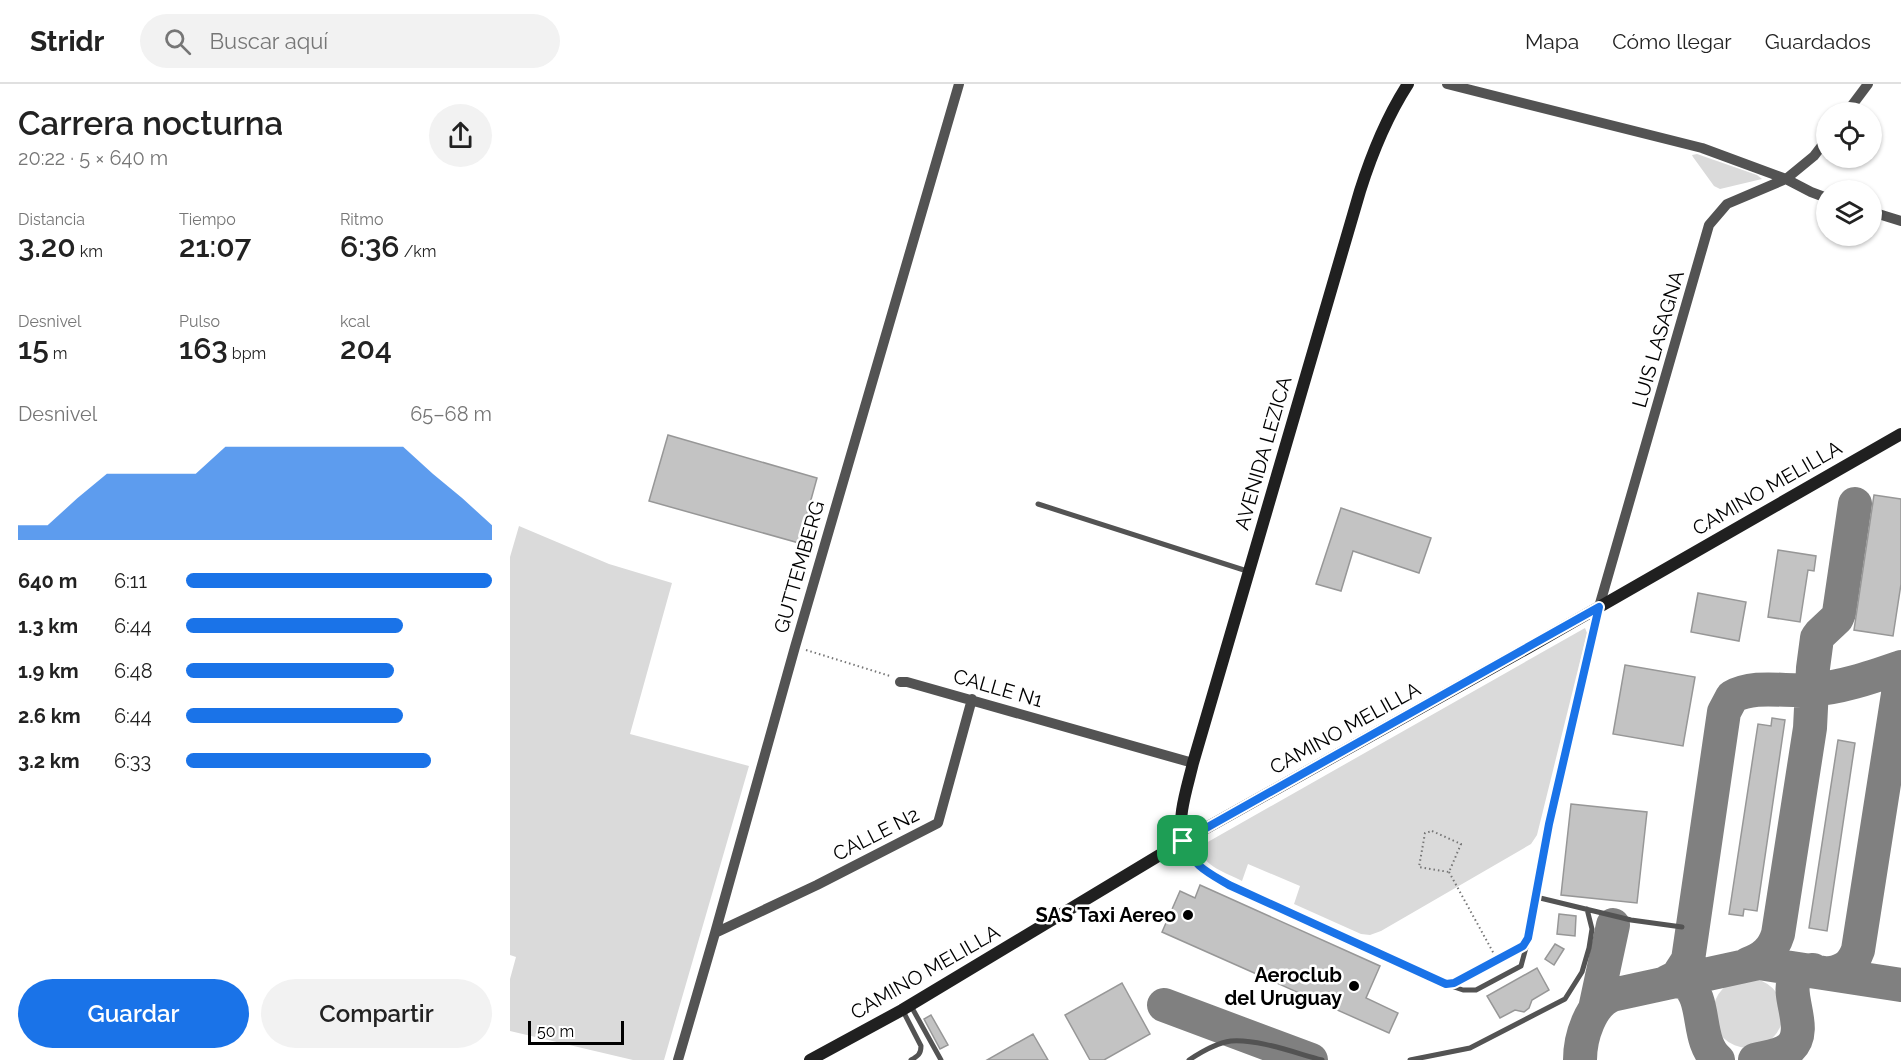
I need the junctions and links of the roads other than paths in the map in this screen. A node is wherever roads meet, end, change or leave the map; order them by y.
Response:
1 (959, 84) edge
2 (1407, 84) edge
3 (1447, 84) edge
4 (1868, 84) edge
5 (1854, 102) edge
6 (1816, 153) edge
7 (1786, 179) junction
8 (1816, 194) edge
9 (1882, 215) edge
10 (1901, 221) edge
11 (1901, 434) edge
12 (1038, 504) dead end
13 (1249, 572) junction
14 (1599, 607) junction
15 (900, 682) road end
16 (972, 699) junction
17 (1193, 763) junction
18 (1183, 841) junction
19 (1536, 897) junction
20 (1587, 909) junction
21 (1682, 927) dead end
22 (715, 933) junction
23 (1528, 938) junction
24 (1446, 984) junction
25 (906, 1008) junction
26 (930, 1041) junction
27 (921, 1046) junction
28 (678, 1060) edge
29 (810, 1060) edge
30 (911, 1060) edge
31 (941, 1060) edge
32 (1189, 1060) edge
33 (1322, 1060) edge
34 (1410, 1060) edge

1 - 22 street, GUTTEMBERG
2 - 13 street, AVENIDA LEZICA
3 - 7 street
4 - 5 street
6 - 7 street, LUIS LASAGNA
7 - 8 street
7 - 14 street, LUIS LASAGNA
9 - 10 street
11 - 14 street, CAMINO MELILLA
12 - 13 lane
13 - 17 street, AVENIDA LEZICA
14 - 18 street, CAMINO MELILLA
14 - 19 lane
15 - 16 street, CALLE N1
16 - 17 street, CALLE N1
16 - 22 street, CALLE N2
17 - 18 street, AVENIDA LEZICA
18 - 24 lane
18 - 25 street, CAMINO MELILLA
19 - 20 lane
19 - 23 lane
20 - 21 lane
20 - 34 lane
22 - 28 street, GUTTEMBERG
23 - 24 lane
23 - 24 lane
25 - 26 lane
25 - 27 lane
25 - 29 street, CAMINO MELILLA
26 - 27 lane
26 - 31 lane
27 - 30 lane
32 - 33 lane

